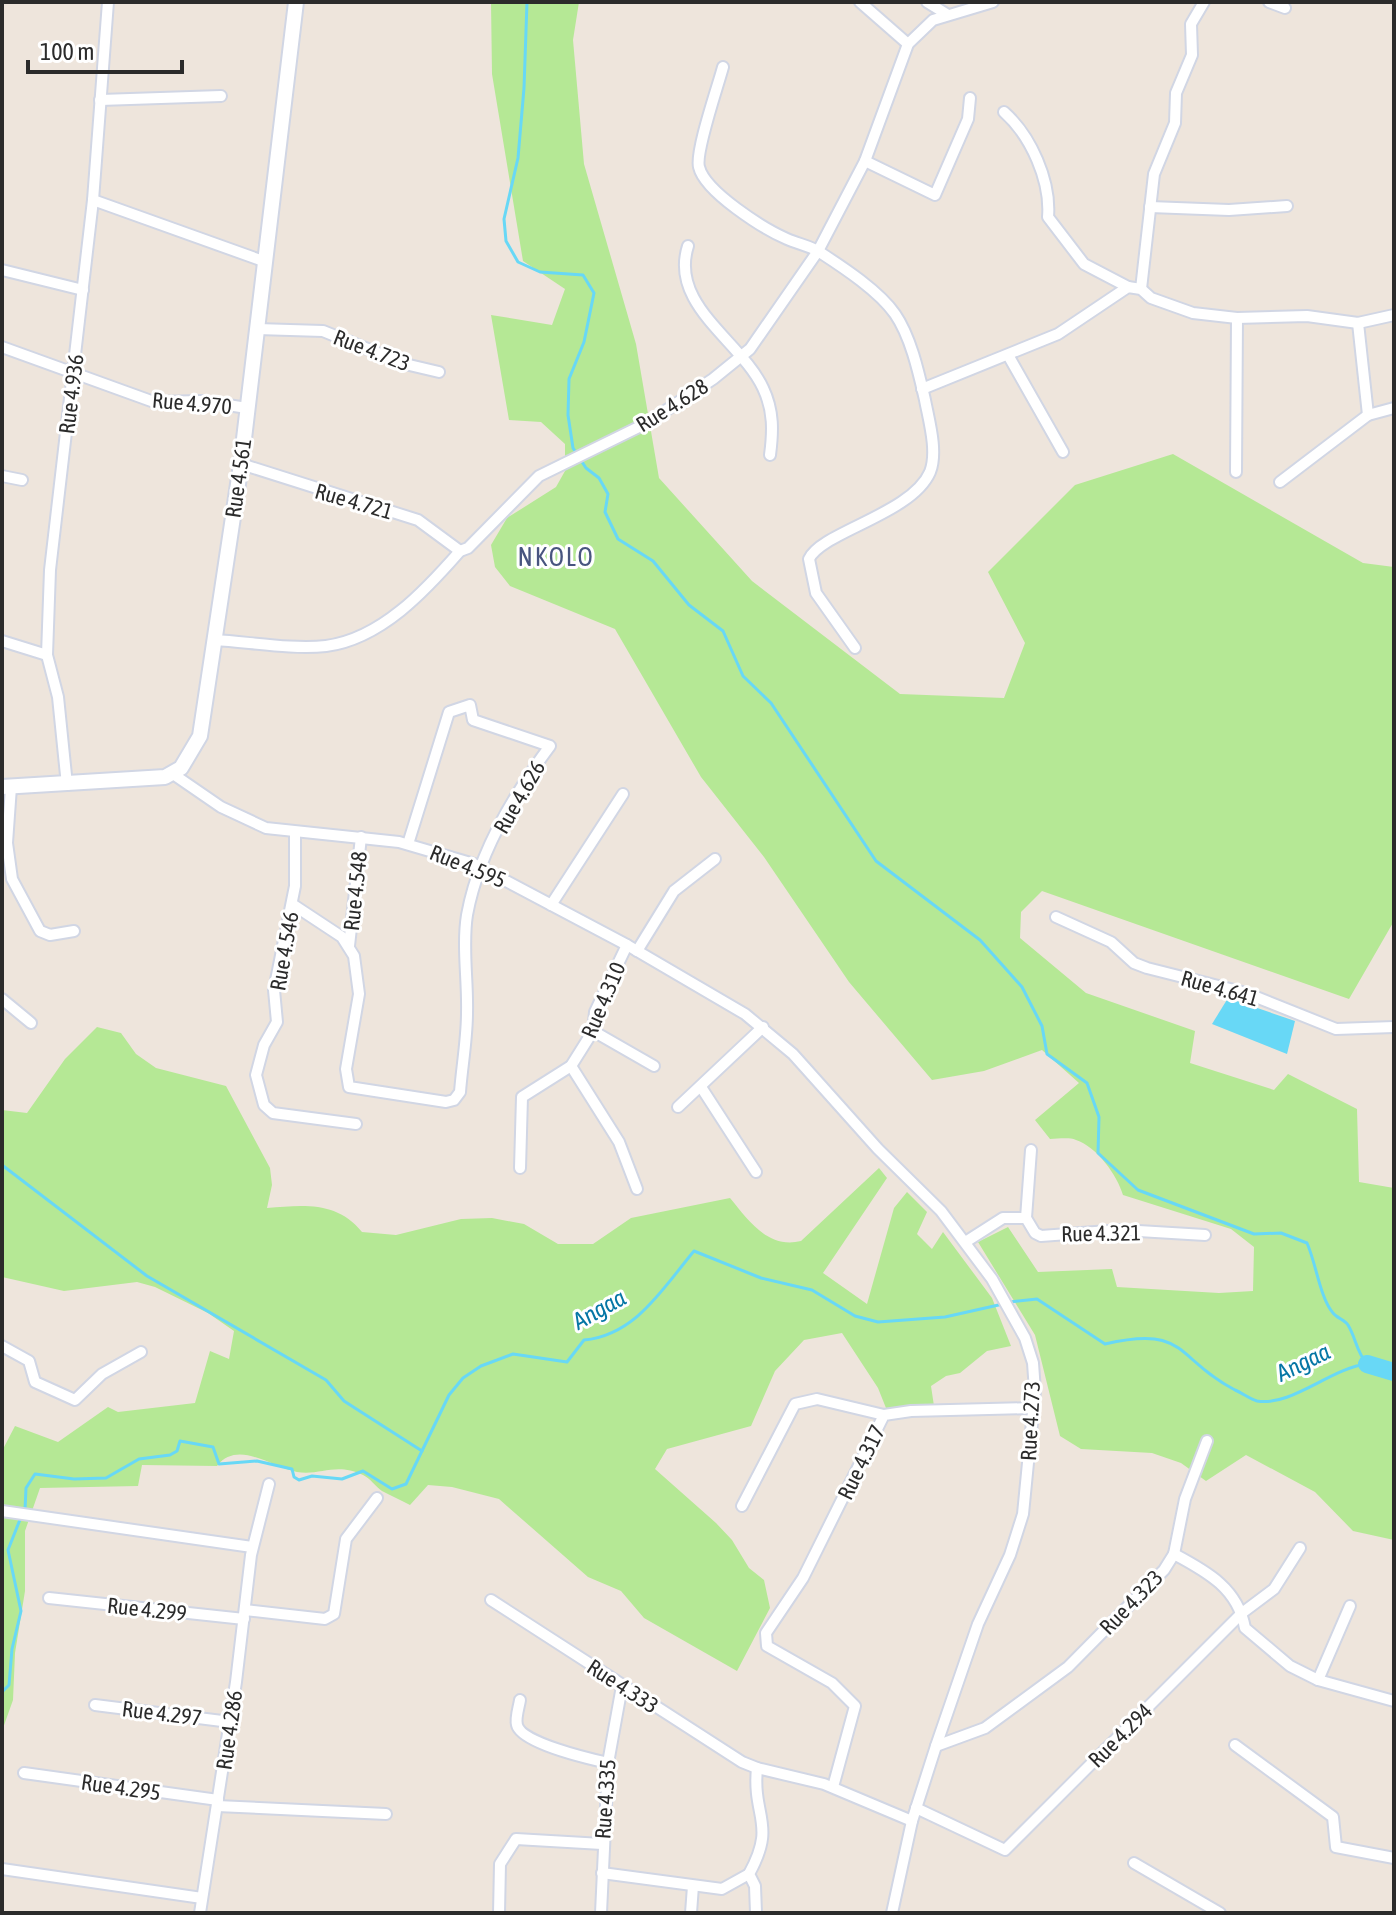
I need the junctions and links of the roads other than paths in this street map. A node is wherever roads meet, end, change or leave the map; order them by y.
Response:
1 (108, 2) edge
2 (296, 2) edge
3 (860, 2) edge
4 (927, 2) edge
5 (993, 2) edge
6 (1204, 2) edge
7 (1269, 2) edge
8 (1285, 8) dead end
9 (948, 15) junction
10 (908, 44) junction
11 (723, 67) dead end
12 (221, 96) dead end
13 (970, 98) dead end
14 (100, 100) junction
15 (1004, 112) dead end
16 (865, 161) junction
17 (93, 200) junction
18 (1287, 206) dead end
19 (1150, 207) junction
20 (688, 246) dead end
21 (818, 251) junction
22 (266, 262) junction
23 (2, 270) edge
24 (1128, 287) junction
25 (1141, 289) junction
26 (83, 290) junction
27 (1394, 315) edge
28 (1237, 318) junction
29 (1358, 323) junction
30 (257, 329) junction
31 (2, 347) edge
32 (1008, 355) junction
33 (743, 356) junction
34 (74, 372) junction
35 (439, 372) dead end
36 (922, 389) junction
37 (247, 408) junction
38 (1394, 408) edge
39 (1368, 415) junction
40 (1063, 452) dead end
41 (770, 455) dead end
42 (241, 464) junction
43 (1236, 472) dead end
44 (2, 476) edge
45 (22, 480) dead end
46 (1280, 482) dead end
47 (460, 551) junction
48 (215, 640) junction
49 (2, 641) edge
50 (855, 648) dead end
51 (47, 655) junction
52 (173, 774) junction
53 (67, 785) junction
54 (6, 787) edge
55 (623, 794) dead end
56 (295, 833) junction
57 (361, 837) junction
58 (408, 844) junction
59 (715, 859) dead end
60 (481, 868) junction
61 (292, 904) junction
62 (551, 905) junction
63 (1056, 917) dead end
64 (74, 931) dead end
65 (349, 946) junction
66 (632, 948) junction
67 (2, 999) edge
68 (745, 1014) joint
69 (31, 1023) dead end
70 (763, 1027) junction
71 (1394, 1027) edge
72 (593, 1031) junction
73 (571, 1066) junction
74 (654, 1066) dead end
75 (701, 1087) junction
76 (454, 1100) joint
77 (678, 1107) dead end
78 (356, 1124) dead end
79 (1031, 1150) dead end
80 (520, 1168) dead end
81 (756, 1172) dead end
82 (637, 1189) dead end
83 (1026, 1218) junction
84 (1205, 1235) dead end
85 (967, 1241) junction
86 (2, 1346) edge
87 (141, 1352) dead end
88 (1033, 1408) junction
89 (884, 1415) junction
90 (1207, 1441) dead end
91 (269, 1484) dead end
92 (377, 1498) dead end
93 (742, 1506) dead end
94 (2, 1511) edge
95 (252, 1547) junction
96 (1300, 1548) dead end
97 (1174, 1554) junction
98 (49, 1598) dead end
99 (491, 1600) dead end
100 (1350, 1606) dead end
101 (1242, 1613) junction
102 (244, 1615) junction
103 (1318, 1680) junction
104 (622, 1686) junction
105 (520, 1700) dead end
106 (1394, 1701) edge
107 (95, 1705) dead end
108 (230, 1722) junction
109 (1235, 1745) dead end
110 (936, 1746) junction
111 (608, 1763) junction
112 (757, 1768) junction
113 (24, 1773) dead end
114 (833, 1787) junction
115 (218, 1803) junction
116 (916, 1808) junction
117 (386, 1814) dead end
118 (912, 1821) junction
119 (602, 1844) junction
120 (1394, 1858) edge
121 (1134, 1863) dead end
122 (2, 1869) edge
123 (602, 1873) junction
124 (749, 1874) junction
125 (693, 1886) junction
126 (202, 1898) junction
127 (200, 1913) edge
128 (499, 1913) edge
129 (601, 1913) edge
130 (691, 1913) edge
131 (756, 1913) edge
132 (892, 1913) edge
133 (1220, 1913) edge

1 - 14 street, Rue 4.936
2 - 22 main road, Rue 4.561
3 - 10 street
4 - 9 street
5 - 9 street
6 - 19 street
7 - 8 street
9 - 10 street
10 - 16 street, Rue 4.628
11 - 21 street
12 - 14 street
13 - 16 street
14 - 17 street, Rue 4.936
15 - 24 street
16 - 21 street, Rue 4.628
17 - 22 street
17 - 26 street, Rue 4.936
18 - 19 street
19 - 25 street
20 - 33 street
21 - 33 street, Rue 4.628
21 - 36 street
22 - 30 main road, Rue 4.561
23 - 26 street
24 - 25 street
24 - 32 street
25 - 28 street
26 - 34 street, Rue 4.936
27 - 29 street
28 - 29 street
28 - 43 street
29 - 39 street
30 - 35 street, Rue 4.723
30 - 37 main road, Rue 4.561
31 - 34 street, Rue 4.970
32 - 36 street
32 - 40 street
33 - 41 street
33 - 47 street, Rue 4.628
34 - 37 street, Rue 4.970
34 - 51 street, Rue 4.936
36 - 50 street
37 - 42 main road, Rue 4.561
38 - 39 street
39 - 46 street
42 - 47 street, Rue 4.721
42 - 48 main road, Rue 4.561
44 - 45 street
47 - 48 street, Rue 4.628
48 - 52 main road, Rue 4.561
49 - 51 street
51 - 53 street, Rue 4.936
52 - 53 main road
52 - 56 street, Rue 4.595
53 - 54 main road
54 - 64 street
55 - 62 street
56 - 57 street, Rue 4.595
56 - 61 street, Rue 4.546
57 - 58 street, Rue 4.595
57 - 65 street, Rue 4.548
58 - 60 street, Rue 4.595
58 - 60 street, Rue 4.626
59 - 66 street, Rue 4.310
60 - 62 street, Rue 4.595
60 - 76 street, Rue 4.626
61 - 65 street
61 - 78 street, Rue 4.546
62 - 66 street, Rue 4.595
63 - 71 street, Rue 4.641
65 - 76 street, Rue 4.548
66 - 68 street, Rue 4.595
66 - 72 street, Rue 4.310
67 - 69 street
68 - 70 street, Rue 4.273
70 - 75 street
70 - 85 street, Rue 4.273
72 - 73 street, Rue 4.310
72 - 74 street
73 - 80 street, Rue 4.310
73 - 82 street
75 - 77 street
75 - 81 street
79 - 83 street
83 - 84 street, Rue 4.321
83 - 85 street
85 - 88 street, Rue 4.273
86 - 87 street
88 - 89 street, Rue 4.317
88 - 110 street, Rue 4.273
89 - 93 street
89 - 114 street, Rue 4.317
90 - 97 street
91 - 95 street, Rue 4.286
92 - 102 street, Rue 4.299
94 - 95 street
95 - 102 street, Rue 4.286
96 - 101 street, Rue 4.294
97 - 101 street, Rue 4.323
97 - 110 street, Rue 4.323
98 - 102 street, Rue 4.299
99 - 104 street, Rue 4.333
100 - 103 street
101 - 103 street, Rue 4.323
101 - 116 street, Rue 4.294
102 - 108 street, Rue 4.286
103 - 106 street, Rue 4.323
104 - 111 street, Rue 4.335
104 - 112 street, Rue 4.333
105 - 111 street
107 - 108 street, Rue 4.297
108 - 115 street, Rue 4.286
109 - 120 street
110 - 116 street, Rue 4.273
111 - 119 street, Rue 4.335
112 - 114 street
112 - 124 street
113 - 115 street, Rue 4.295
114 - 118 street
115 - 117 street, Rue 4.295
115 - 126 street, Rue 4.286
116 - 118 street, Rue 4.273
118 - 132 street, Rue 4.273
119 - 123 street, Rue 4.335
119 - 128 street
121 - 133 street
122 - 126 street
123 - 125 street
123 - 129 street, Rue 4.335
124 - 125 street
124 - 131 street
125 - 130 street
126 - 127 street, Rue 4.286

